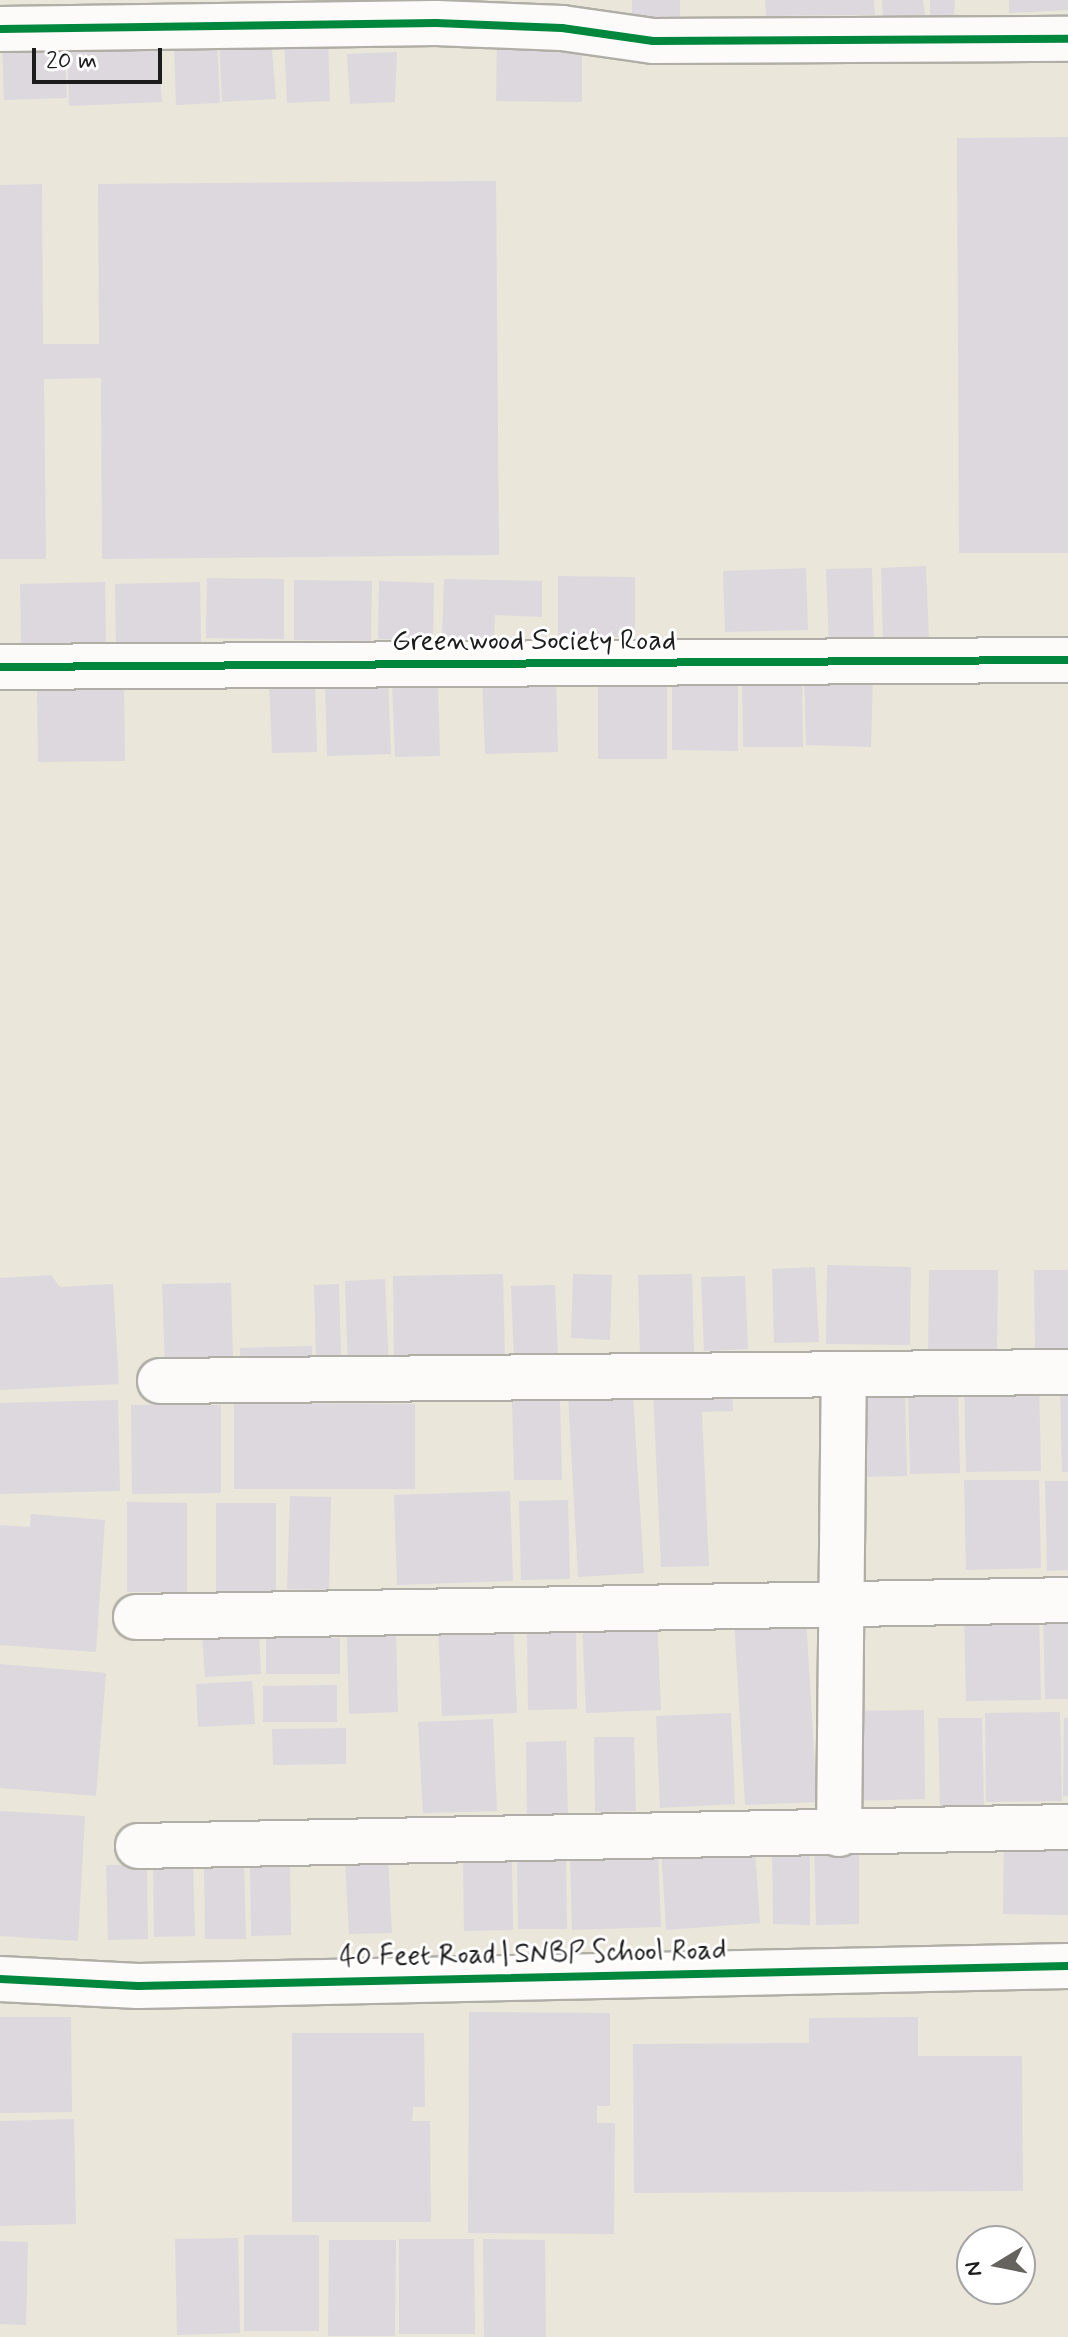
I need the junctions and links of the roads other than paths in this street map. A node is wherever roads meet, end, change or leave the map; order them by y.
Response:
1 (0, 29) edge
2 (1068, 39) edge
3 (1068, 660) edge
4 (0, 667) edge
5 (1068, 1372) edge
6 (844, 1376) junction
7 (160, 1381) dead end
8 (1068, 1600) edge
9 (843, 1605) junction
10 (136, 1617) dead end
11 (1068, 1827) edge
12 (839, 1834) junction
13 (138, 1846) dead end
14 (1068, 1966) edge
15 (0, 1979) edge

1 - 2 street
3 - 4 street, Greenwood Society Road
5 - 6 street
6 - 7 street
6 - 9 street
8 - 9 street
9 - 10 street
9 - 12 street
11 - 12 street
12 - 13 street
14 - 15 street, 40 Feet Road | SNBP School Road

